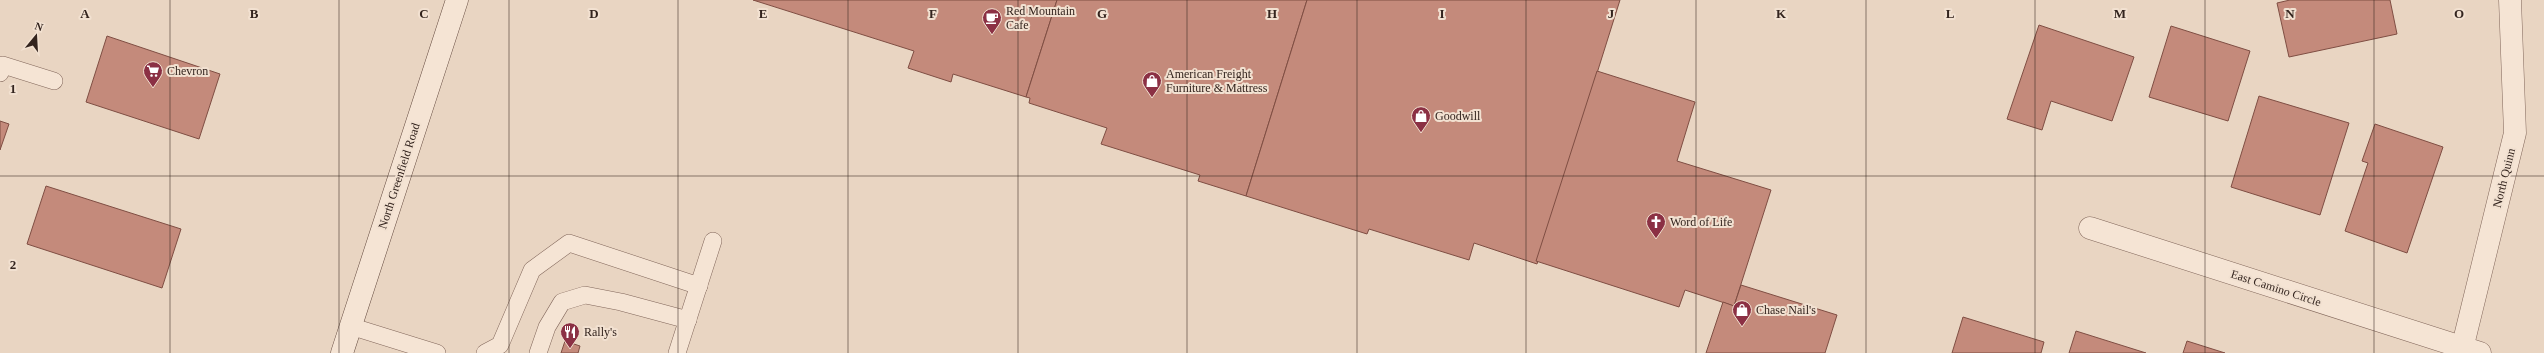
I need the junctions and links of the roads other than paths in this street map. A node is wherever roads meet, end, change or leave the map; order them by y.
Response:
1 (457, 0) edge
2 (2510, 0) edge
3 (0, 73) edge
4 (54, 81) dead end
5 (2090, 228) dead end
6 (713, 241) dead end
7 (699, 286) junction
8 (688, 320) junction
9 (350, 326) junction
10 (2468, 351) edge
11 (342, 353) edge
12 (437, 353) edge
13 (485, 353) edge
14 (538, 353) edge
15 (677, 353) edge

1 - 9 street, North Greenfield Road
2 - 10 street, North Quinn
3 - 4 lane
5 - 10 street, East Camino Circle
6 - 7 lane
7 - 8 lane
7 - 13 lane
8 - 14 lane
8 - 15 lane
9 - 11 street, North Greenfield Road
9 - 12 lane

